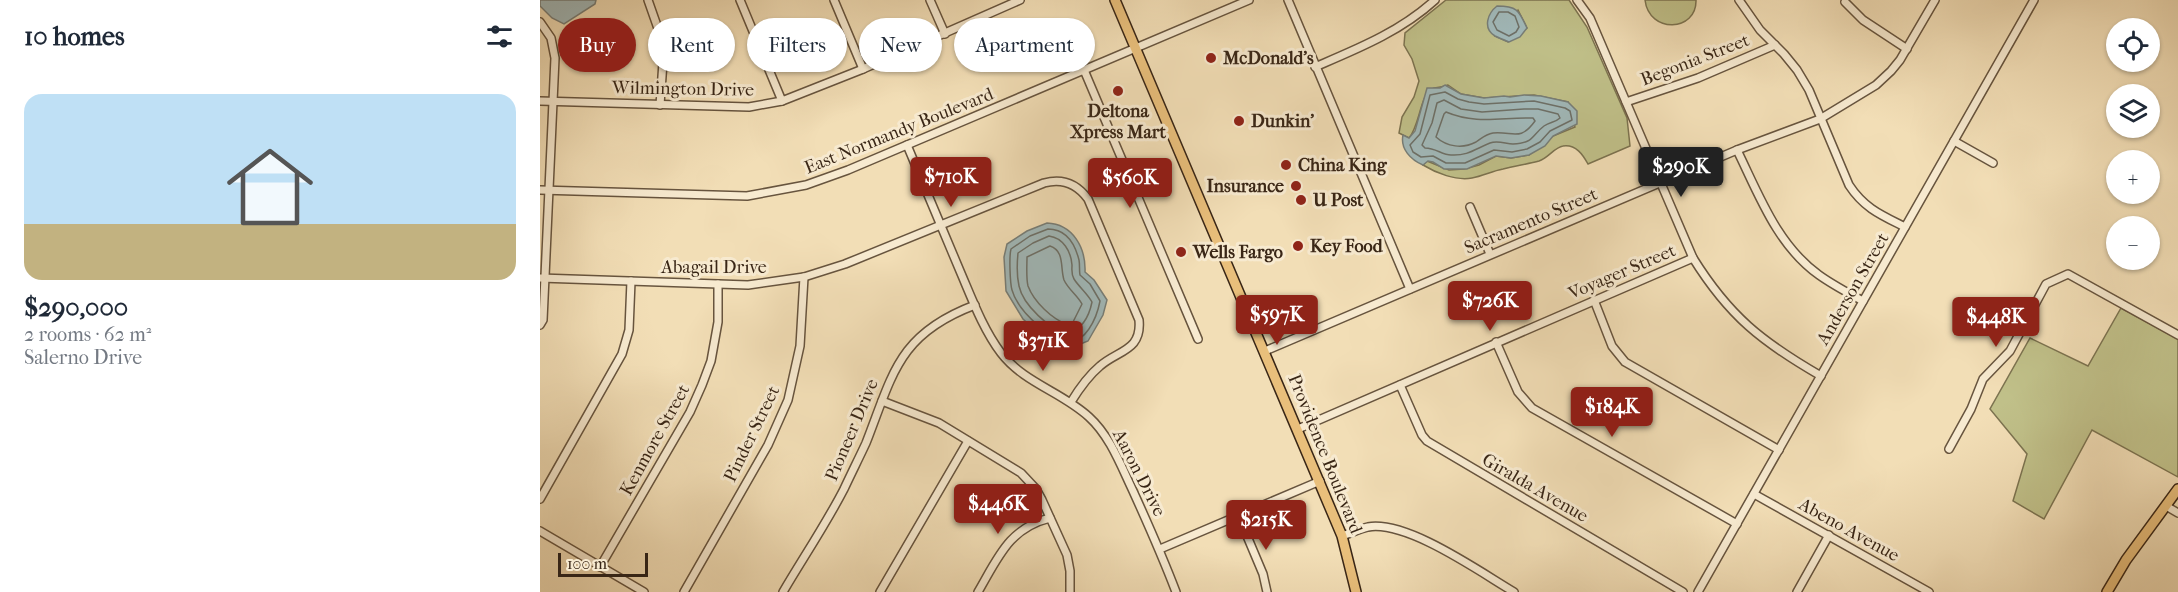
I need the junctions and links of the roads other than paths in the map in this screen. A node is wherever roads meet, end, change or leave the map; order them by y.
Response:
1 (648, 0) edge
2 (740, 0) edge
3 (834, 0) edge
4 (930, 0) edge
5 (1020, 0) edge
6 (1115, 0) edge
7 (1249, 0) edge
8 (1288, 0) edge
9 (1435, 0) edge
10 (1577, 0) edge
11 (1740, 0) edge
12 (1935, 0) edge
13 (2034, 0) edge
14 (1845, 2) dead end
15 (540, 22) edge
16 (945, 34) junction
17 (942, 35) edge
18 (1775, 45) junction
19 (1135, 48) junction
20 (1907, 49) junction
21 (859, 59) edge
22 (1095, 65) edge
23 (1315, 67) junction
24 (859, 71) edge
25 (1079, 72) edge
26 (1085, 72) edge
27 (540, 101) edge
28 (782, 101) junction
29 (553, 102) junction
30 (1626, 102) junction
31 (660, 105) junction
32 (1820, 119) junction
33 (1954, 141) junction
34 (907, 145) junction
35 (1737, 150) junction
36 (1993, 163) dead end
37 (1661, 182) junction
38 (540, 190) edge
39 (549, 190) junction
40 (1470, 207) dead end
41 (940, 225) junction
42 (1905, 227) junction
43 (1490, 254) junction
44 (1693, 258) junction
45 (804, 277) junction
46 (543, 278) edge
47 (632, 281) junction
48 (718, 284) junction
49 (1410, 289) junction
50 (1594, 300) junction
51 (1863, 301) junction
52 (975, 305) junction
53 (540, 325) edge
54 (2178, 335) edge
55 (1198, 339) dead end
56 (1496, 342) junction
57 (1265, 351) junction
58 (1821, 376) junction
59 (1400, 385) junction
60 (882, 401) junction
61 (1071, 402) junction
62 (1298, 429) junction
63 (968, 441) junction
64 (1949, 449) dead end
65 (1779, 450) junction
66 (1320, 481) junction
67 (2178, 489) edge
68 (1754, 494) junction
69 (540, 499) edge
70 (2166, 506) junction
71 (2178, 513) edge
72 (1239, 517) junction
73 (1050, 518) junction
74 (1737, 524) junction
75 (540, 531) edge
76 (1342, 536) junction
77 (1828, 536) junction
78 (1160, 549) junction
79 (600, 567) junction
80 (644, 592) edge
81 (684, 592) edge
82 (783, 592) edge
83 (880, 592) edge
84 (978, 592) edge
85 (1070, 592) edge
86 (1176, 592) edge
87 (1267, 592) edge
88 (1356, 592) edge
89 (1514, 592) edge
90 (1683, 592) edge
91 (1698, 592) edge
92 (1797, 592) edge
93 (1929, 592) edge
94 (2107, 592) edge

1 - 31 street
2 - 28 street
3 - 21 street
4 - 16 street
5 - 16 street, Wilmington Drive
6 - 19 main road, Providence Boulevard
7 - 19 street, East Normandy Boulevard
8 - 23 street
9 - 23 street
10 - 30 street
11 - 18 street
12 - 20 street, Sacramento Street
13 - 33 street, Anderson Street
14 - 20 street
15 - 29 street
16 - 17 street, Wilmington Drive
18 - 30 street, Begonia Street
18 - 32 street
19 - 22 street, East Normandy Boulevard
19 - 57 main road, Providence Boulevard
20 - 32 street, Sacramento Street
23 - 49 street
24 - 28 street, Wilmington Drive
25 - 34 street, East Normandy Boulevard
26 - 55 street
27 - 29 street, Wilmington Drive
28 - 31 street, Wilmington Drive
29 - 31 street, Wilmington Drive
29 - 39 street
30 - 37 street
32 - 35 street, Sacramento Street
32 - 42 street
33 - 36 street
33 - 42 street, Anderson Street
34 - 39 street, East Normandy Boulevard
34 - 41 street, Aaron Drive
35 - 37 street, Sacramento Street
35 - 51 street
37 - 43 street, Sacramento Street
37 - 44 street
38 - 39 street, East Normandy Boulevard
39 - 46 street
40 - 43 street
41 - 45 street, Abagail Drive
41 - 52 street, Aaron Drive
41 - 61 street, Abagail Drive
42 - 51 street, Anderson Street
43 - 49 street, Sacramento Street
44 - 50 street, Voyager Street
44 - 58 street
45 - 48 street, Abagail Drive
45 - 81 street, Pinder Street
46 - 47 street, Abagail Drive
46 - 53 street
47 - 48 street, Abagail Drive
47 - 69 street
48 - 79 street, Kenmore Street
49 - 57 street, Sacramento Street
50 - 56 street, Voyager Street
50 - 65 street
51 - 58 street, Anderson Street
52 - 60 street, Pioneer Drive
52 - 61 street, Aaron Drive
54 - 64 street
56 - 59 street, Voyager Street
56 - 74 street
57 - 62 main road, Providence Boulevard
58 - 65 street, Anderson Street
59 - 62 street, Voyager Street
59 - 90 street, Giralda Avenue
60 - 63 street
60 - 82 street, Pioneer Drive
61 - 78 street, Aaron Drive
62 - 66 main road, Providence Boulevard
63 - 73 street
63 - 83 street
65 - 68 street, Anderson Street
66 - 72 street
66 - 76 main road, Providence Boulevard
67 - 70 main road
68 - 74 street, Anderson Street
68 - 77 street, Abeno Avenue
70 - 71 street
70 - 94 main road
72 - 78 street
72 - 87 street
73 - 84 street
73 - 85 street
74 - 91 street, Anderson Street
75 - 79 street
76 - 88 main road, Providence Boulevard
76 - 89 street
77 - 92 street
77 - 93 street, Abeno Avenue
78 - 86 street, Aaron Drive
79 - 80 street

